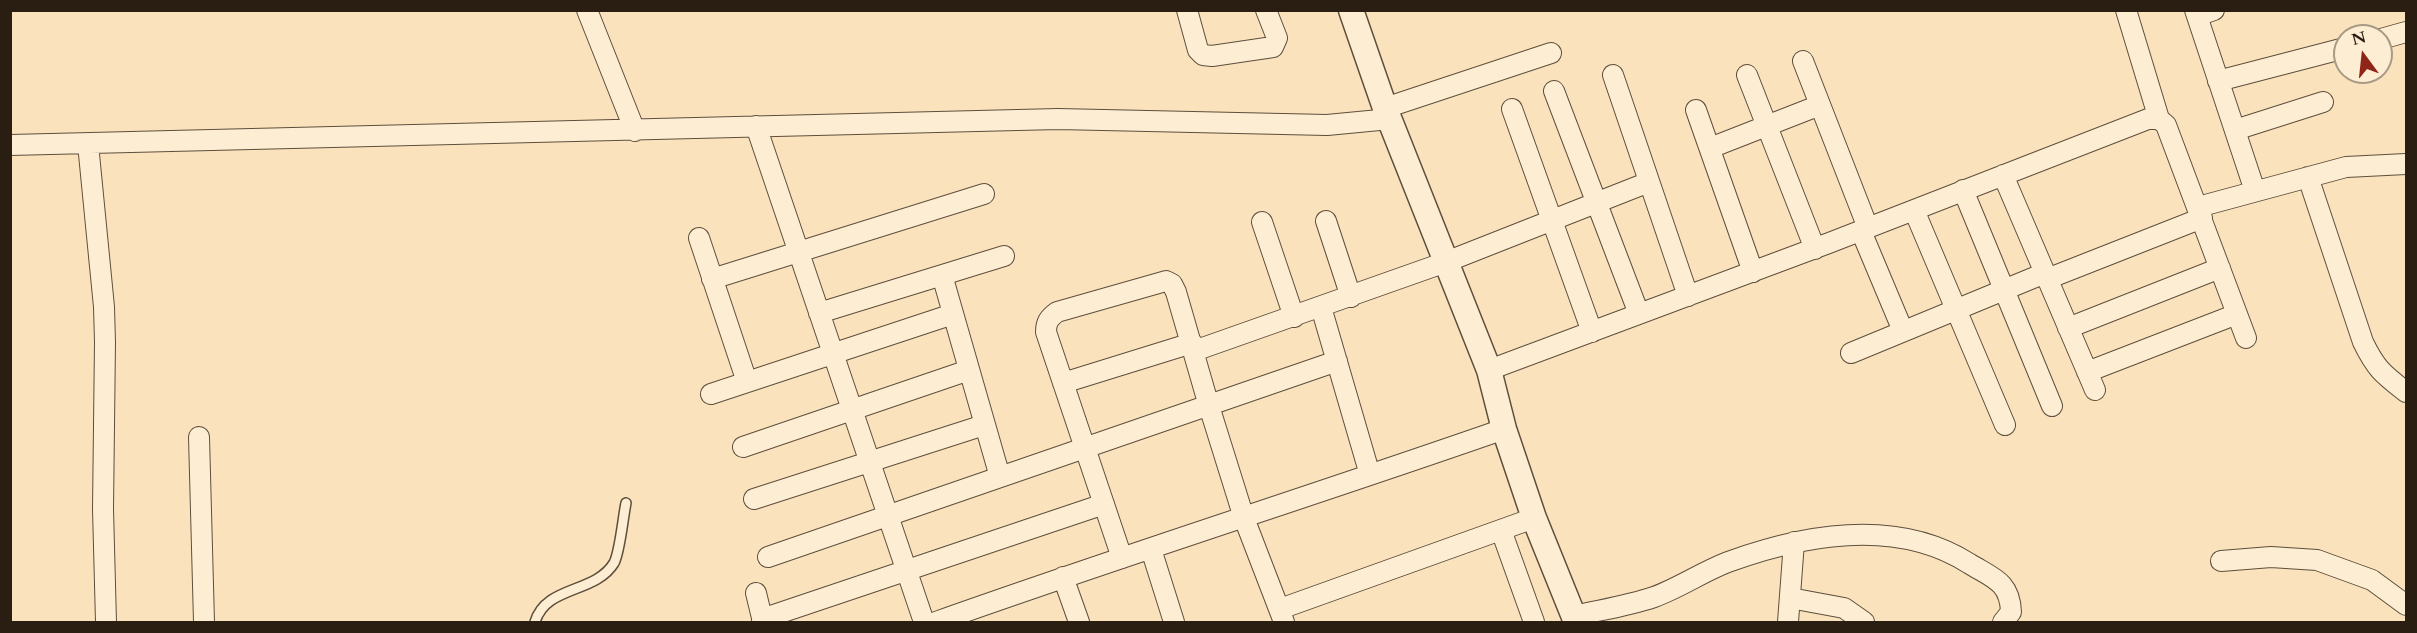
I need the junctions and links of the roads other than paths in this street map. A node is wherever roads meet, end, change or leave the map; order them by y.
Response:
1 (588, 10) edge
2 (1187, 10) edge
3 (1266, 10) edge
4 (1352, 10) edge
5 (2126, 10) edge
6 (2202, 12) edge
7 (2333, 51) edge
8 (1551, 53) dead end
9 (1803, 62) dead end
10 (1613, 75) dead end
11 (1747, 75) dead end
12 (2218, 81) junction
13 (1554, 91) dead end
14 (2323, 102) dead end
15 (1820, 105) junction
16 (1512, 109) dead end
17 (1696, 110) dead end
18 (1388, 113) junction
19 (2159, 119) junction
20 (756, 126) junction
21 (1767, 126) junction
22 (2235, 130) junction
23 (635, 131) junction
24 (87, 144) junction
25 (10, 145) edge
26 (1710, 148) junction
27 (2406, 164) edge
28 (2003, 175) junction
29 (2308, 177) junction
30 (1649, 182) junction
31 (1963, 190) junction
32 (2255, 190) junction
33 (984, 194) dead end
34 (1597, 202) junction
35 (1914, 210) junction
36 (2200, 212) junction
37 (1552, 220) junction
38 (1326, 221) dead end
39 (1262, 222) dead end
40 (1865, 229) junction
41 (699, 238) dead end
42 (1815, 249) junction
43 (798, 252) junction
44 (1004, 256) dead end
45 (1446, 262) junction
46 (2220, 268) junction
47 (1753, 272) junction
48 (942, 275) junction
49 (2046, 276) junction
50 (712, 279) junction
51 (2005, 289) junction
52 (1688, 296) junction
53 (1351, 297) junction
54 (1321, 307) junction
55 (1956, 309) junction
56 (819, 313) junction
57 (953, 314) junction
58 (1639, 314) junction
59 (2237, 314) junction
60 (1294, 317) junction
61 (2068, 328) junction
62 (1903, 331) junction
63 (1592, 332) junction
64 (2246, 338) dead end
65 (1193, 347) junction
66 (1851, 353) dead end
67 (833, 354) junction
68 (1337, 362) junction
69 (969, 370) junction
70 (1489, 370) junction
71 (747, 382) junction
72 (1063, 383) junction
73 (2406, 392) edge
74 (711, 394) dead end
75 (1209, 406) junction
76 (2052, 406) dead end
77 (852, 410) junction
78 (984, 425) junction
79 (2005, 425) dead end
80 (1504, 429) junction
81 (199, 437) dead end
82 (743, 447) dead end
83 (1085, 448) junction
84 (870, 461) junction
85 (1370, 475) junction
86 (1000, 477) junction
87 (754, 499) dead end
88 (626, 503) dead end
89 (1104, 504) junction
90 (889, 516) junction
91 (1245, 518) junction
92 (1534, 518) junction
93 (1501, 530) junction
94 (1794, 542) junction
95 (1150, 549) junction
96 (768, 557) dead end
97 (1122, 558) junction
98 (2221, 561) dead end
99 (906, 570) junction
100 (1063, 577) junction
101 (756, 593) dead end
102 (1790, 598) junction
103 (2406, 605) edge
104 (1282, 616) edge
105 (1575, 619) edge
106 (763, 621) edge
107 (106, 622) edge
108 (204, 622) edge
109 (535, 622) edge
110 (924, 622) edge
111 (936, 622) edge
112 (1079, 622) edge
113 (1174, 622) edge
114 (1534, 622) edge
115 (1788, 622) edge
116 (1864, 622) edge
117 (2002, 622) edge

1 - 23 street
2 - 3 street
4 - 18 street
5 - 19 street
6 - 12 street
7 - 12 street
8 - 18 street
9 - 15 street
10 - 30 street
11 - 21 street
12 - 22 street
13 - 34 street
14 - 22 street
15 - 21 street
15 - 40 street
16 - 37 street
17 - 26 street
18 - 20 street
18 - 45 street
19 - 28 street
19 - 36 street
20 - 23 street
20 - 43 street
21 - 26 street
21 - 42 street
22 - 32 street
23 - 24 street
24 - 25 street
24 - 107 street
26 - 47 street
27 - 29 street
28 - 31 street
28 - 49 street
29 - 32 street
29 - 73 street
30 - 34 street
30 - 52 street
31 - 35 street
31 - 51 street
32 - 36 street
33 - 43 street
34 - 37 street
34 - 58 street
35 - 40 street
35 - 55 street
36 - 46 street
36 - 49 street
37 - 45 street
37 - 63 street
38 - 53 street
39 - 60 street
40 - 42 street
40 - 62 street
41 - 50 street
42 - 47 street
43 - 50 street
43 - 56 street
44 - 48 street
45 - 53 street
45 - 70 street
46 - 59 street
46 - 61 street
47 - 52 street
48 - 56 street
48 - 57 street
49 - 51 street
49 - 61 street
50 - 71 street
51 - 55 street
51 - 76 street
52 - 58 street
53 - 54 street
54 - 60 street
54 - 68 street
55 - 62 street
55 - 79 street
56 - 67 street
57 - 67 street
57 - 69 street
58 - 63 street
59 - 61 street
59 - 64 street
60 - 65 street
62 - 66 street
63 - 70 street
65 - 72 street
65 - 72 street
65 - 75 street
67 - 71 street
67 - 77 street
68 - 75 street
68 - 85 street
69 - 77 street
69 - 78 street
70 - 80 street
71 - 74 street
72 - 83 street
75 - 83 street
75 - 91 street
77 - 82 street
77 - 84 street
78 - 84 street
78 - 86 street
80 - 85 street
80 - 92 street
81 - 108 street
83 - 86 street
83 - 89 street
84 - 87 street
84 - 90 street
85 - 91 street
86 - 90 street
88 - 109 lane
89 - 97 street
89 - 99 street
90 - 96 street
90 - 99 street
91 - 95 street
91 - 104 street
92 - 93 street
92 - 105 street
93 - 104 street
93 - 114 street
94 - 102 street
94 - 105 street
94 - 117 street
95 - 97 street
95 - 113 street
97 - 100 street
98 - 103 street
99 - 106 street
99 - 110 street
100 - 111 street
100 - 112 street
101 - 106 street
102 - 115 street
102 - 116 street

